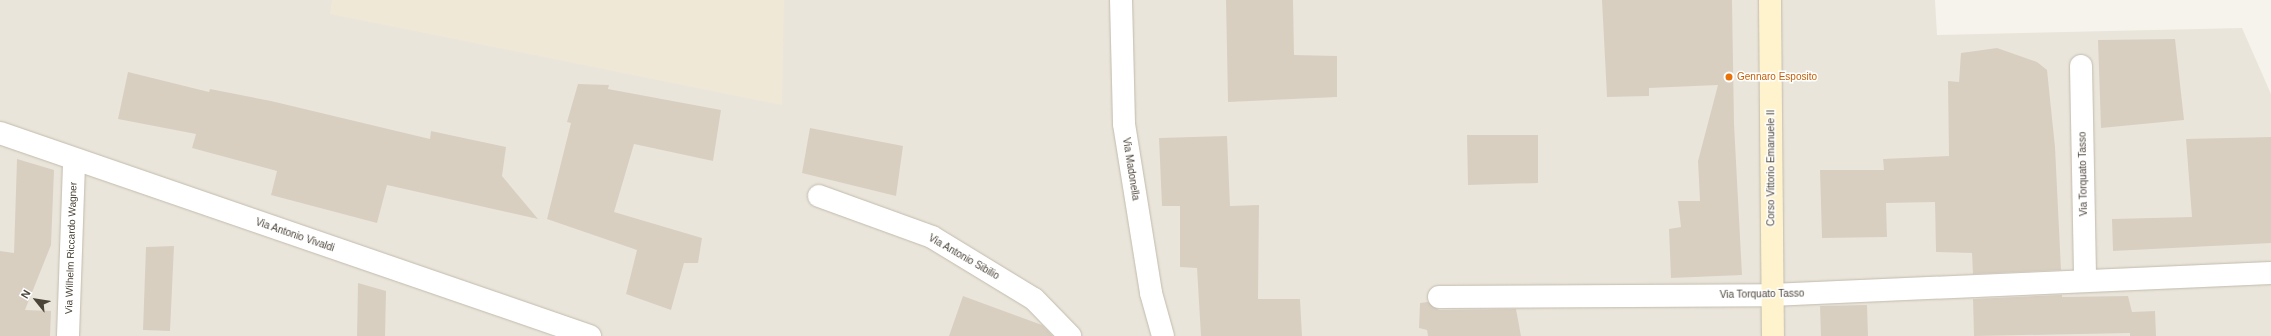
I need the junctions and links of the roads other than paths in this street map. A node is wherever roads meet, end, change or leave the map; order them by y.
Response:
1 (1121, 0) edge
2 (1770, 0) edge
3 (2081, 66) dead end
4 (0, 133) edge
5 (74, 160) junction
6 (819, 196) dead end
7 (2271, 273) edge
8 (2085, 281) junction
9 (1771, 295) junction
10 (1439, 297) dead end
11 (68, 336) edge
12 (590, 336) edge
13 (1070, 336) edge
14 (1163, 336) edge
15 (1773, 336) edge

1 - 14 street, Via Madonella
2 - 9 main road, Corso Vittorio Emanuele II
3 - 8 street, Via Torquato Tasso
4 - 5 street, Via Antonio Vivaldi
5 - 11 street, Via Wilhelm Riccardo Wagner
5 - 12 street, Via Antonio Vivaldi
6 - 13 street, Via Antonio Sibilio
7 - 8 street, Via Torquato Tasso
8 - 9 street, Via Torquato Tasso
9 - 10 street, Via Torquato Tasso
9 - 15 main road, Corso Vittorio Emanuele II

